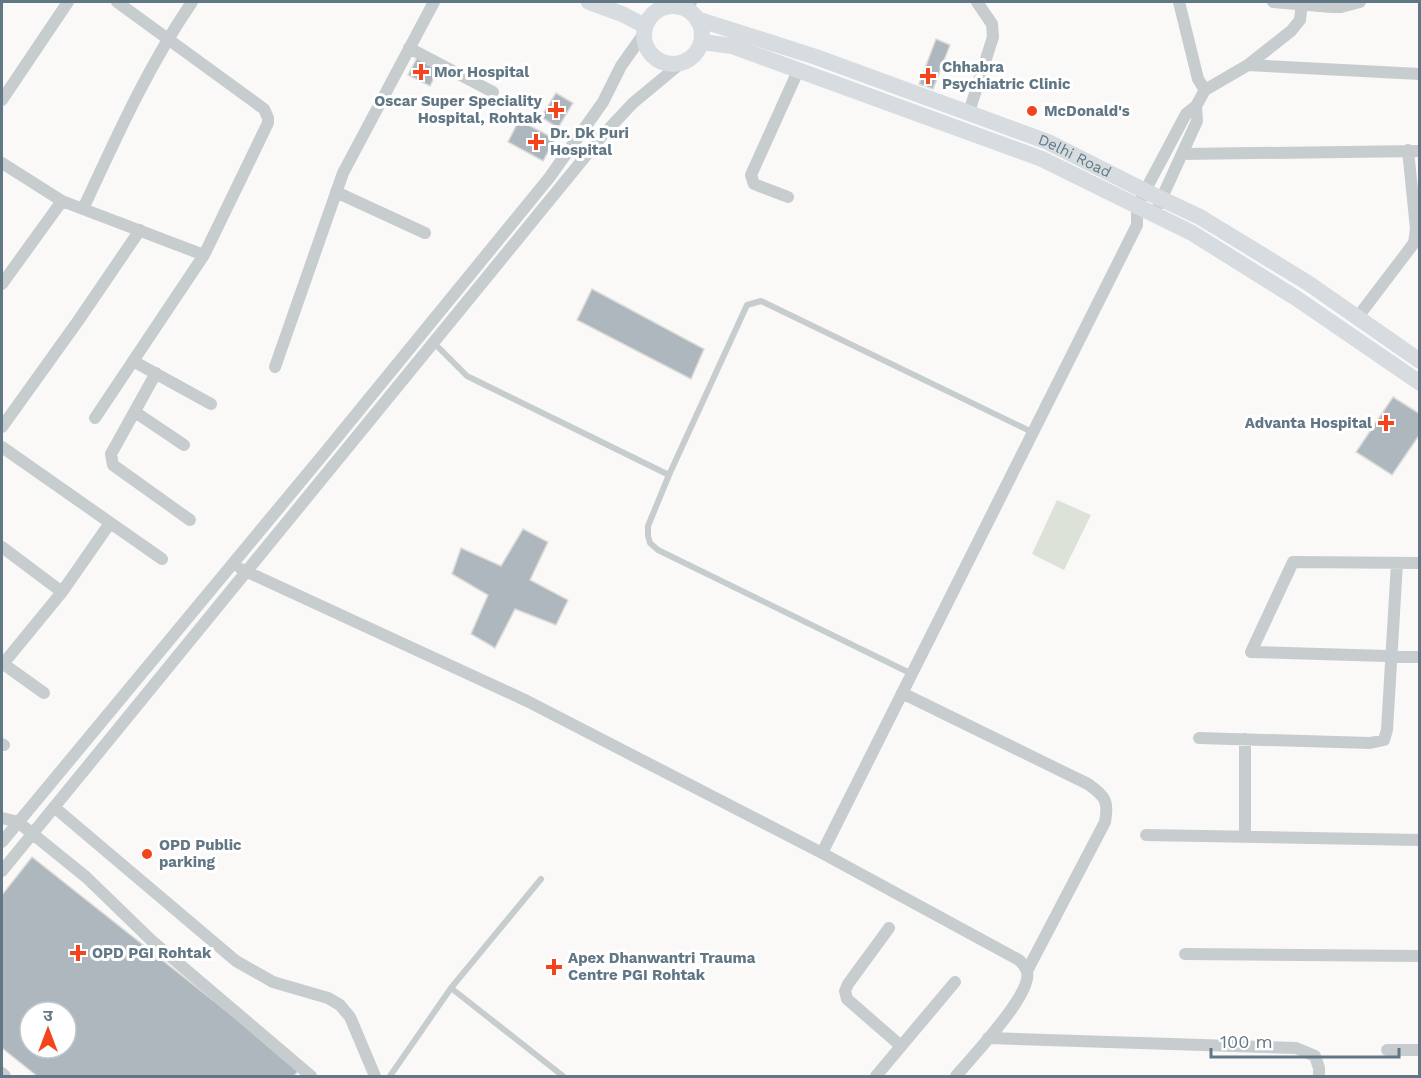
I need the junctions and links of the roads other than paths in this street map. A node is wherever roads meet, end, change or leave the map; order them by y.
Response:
1 (68, 2) edge
2 (117, 2) edge
3 (192, 2) edge
4 (434, 2) edge
5 (589, 2) edge
6 (649, 2) edge
7 (977, 2) edge
8 (1179, 2) edge
9 (1273, 2) edge
10 (1360, 2) edge
11 (1303, 3) edge
12 (1322, 3) edge
13 (666, 7) junction
14 (692, 10) edge
15 (644, 30) junction
16 (168, 37) junction
17 (702, 42) junction
18 (409, 48) junction
19 (680, 64) junction
20 (1248, 65) junction
21 (798, 71) junction
22 (1419, 74) edge
23 (1205, 90) junction
24 (493, 92) dead end
25 (2, 100) edge
26 (1196, 106) junction
27 (969, 112) junction
28 (1414, 150) edge
29 (1182, 154) junction
30 (2, 163) edge
31 (336, 192) junction
32 (788, 197) dead end
33 (1141, 198) junction
34 (1162, 198) junction
35 (62, 201) junction
36 (83, 209) junction
37 (1153, 214) junction
38 (1137, 225) junction
39 (141, 230) junction
40 (425, 233) dead end
41 (204, 255) junction
42 (2, 285) edge
43 (1357, 318) junction
44 (434, 343) junction
45 (133, 361) junction
46 (1419, 361) edge
47 (275, 367) dead end
48 (156, 373) junction
49 (1419, 383) edge
50 (211, 404) dead end
51 (135, 412) junction
52 (95, 418) dead end
53 (2, 427) edge
54 (1032, 432) junction
55 (184, 445) dead end
56 (2, 447) edge
57 (322, 456) junction
58 (336, 464) junction
59 (669, 475) junction
60 (190, 519) dead end
61 (110, 523) junction
62 (2, 547) edge
63 (162, 559) dead end
64 (1397, 563) junction
65 (1419, 563) edge
66 (232, 565) junction
67 (247, 571) junction
68 (62, 592) junction
69 (1390, 656) junction
70 (1419, 657) edge
71 (2, 664) edge
72 (912, 674) junction
73 (44, 693) dead end
74 (902, 693) junction
75 (1198, 738) dead end
76 (1245, 739) junction
77 (54, 807) junction
78 (2, 818) edge
79 (18, 822) junction
80 (32, 834) junction
81 (1146, 836) dead end
82 (1245, 837) junction
83 (1419, 840) edge
84 (2, 842) edge
85 (822, 853) junction
86 (2, 871) edge
87 (541, 879) dead end
88 (889, 928) dead end
89 (1185, 954) dead end
90 (1419, 956) edge
91 (1027, 970) junction
92 (955, 982) dead end
93 (451, 988) junction
94 (988, 1038) junction
95 (901, 1046) junction
96 (1387, 1050) dead end
97 (1419, 1050) edge
98 (2, 1073) edge
99 (5, 1077) edge
100 (311, 1077) edge
101 (375, 1077) edge
102 (390, 1077) edge
103 (563, 1077) edge
104 (876, 1077) edge
105 (956, 1077) edge
106 (1319, 1077) edge

1 - 25 street
2 - 16 street
3 - 16 street
4 - 18 street
5 - 15 main road
6 - 13 main road
7 - 27 street
8 - 23 street
9 - 11 street
10 - 12 street
11 - 12 street
11 - 20 street
13 - 14 main road
13 - 15 main road
14 - 17 main road
14 - 27 main road, Delhi Road
15 - 19 main road
15 - 57 street
16 - 36 street
16 - 41 street
17 - 19 main road
17 - 21 main road, Delhi Road
18 - 24 street
18 - 31 street
19 - 44 street
20 - 22 street
20 - 23 street
21 - 32 street
21 - 33 main road, Delhi Road
23 - 26 street
26 - 29 street
26 - 33 street
27 - 33 main road, Delhi Road
28 - 29 street
28 - 43 street
29 - 34 street
30 - 35 street
31 - 40 street
31 - 47 street
33 - 34 main road, Delhi Road
33 - 37 main road, Delhi Road
33 - 38 street
34 - 37 street
34 - 43 main road, Delhi Road
35 - 36 street
35 - 42 street
36 - 39 street
37 - 38 street
37 - 49 main road, Delhi Road
38 - 54 street
39 - 41 street
39 - 53 street
41 - 45 street
43 - 46 main road, Delhi Road
44 - 58 street
44 - 59 lane
45 - 48 street
45 - 52 street
48 - 50 street
48 - 51 street
51 - 55 street
51 - 60 street
54 - 59 lane
54 - 72 street
56 - 61 street
57 - 58 street
57 - 66 street
58 - 67 street
59 - 72 lane
61 - 63 street
61 - 68 street
62 - 68 street
64 - 65 street
64 - 69 street
64 - 69 street
66 - 67 street
66 - 79 street
67 - 77 street
67 - 85 street
68 - 71 street
69 - 70 street
69 - 76 street
71 - 73 street
72 - 74 street
74 - 85 street
74 - 91 street
75 - 76 street
76 - 82 street
77 - 80 street
77 - 101 street
78 - 79 street
79 - 80 street
79 - 84 street
80 - 86 street
80 - 100 street
81 - 82 street
82 - 83 street
85 - 91 street
87 - 93 lane
88 - 95 street
89 - 90 street
91 - 94 street
92 - 95 street
93 - 102 lane
93 - 103 lane
94 - 105 street
94 - 106 street
95 - 104 street
96 - 97 street
98 - 99 street

